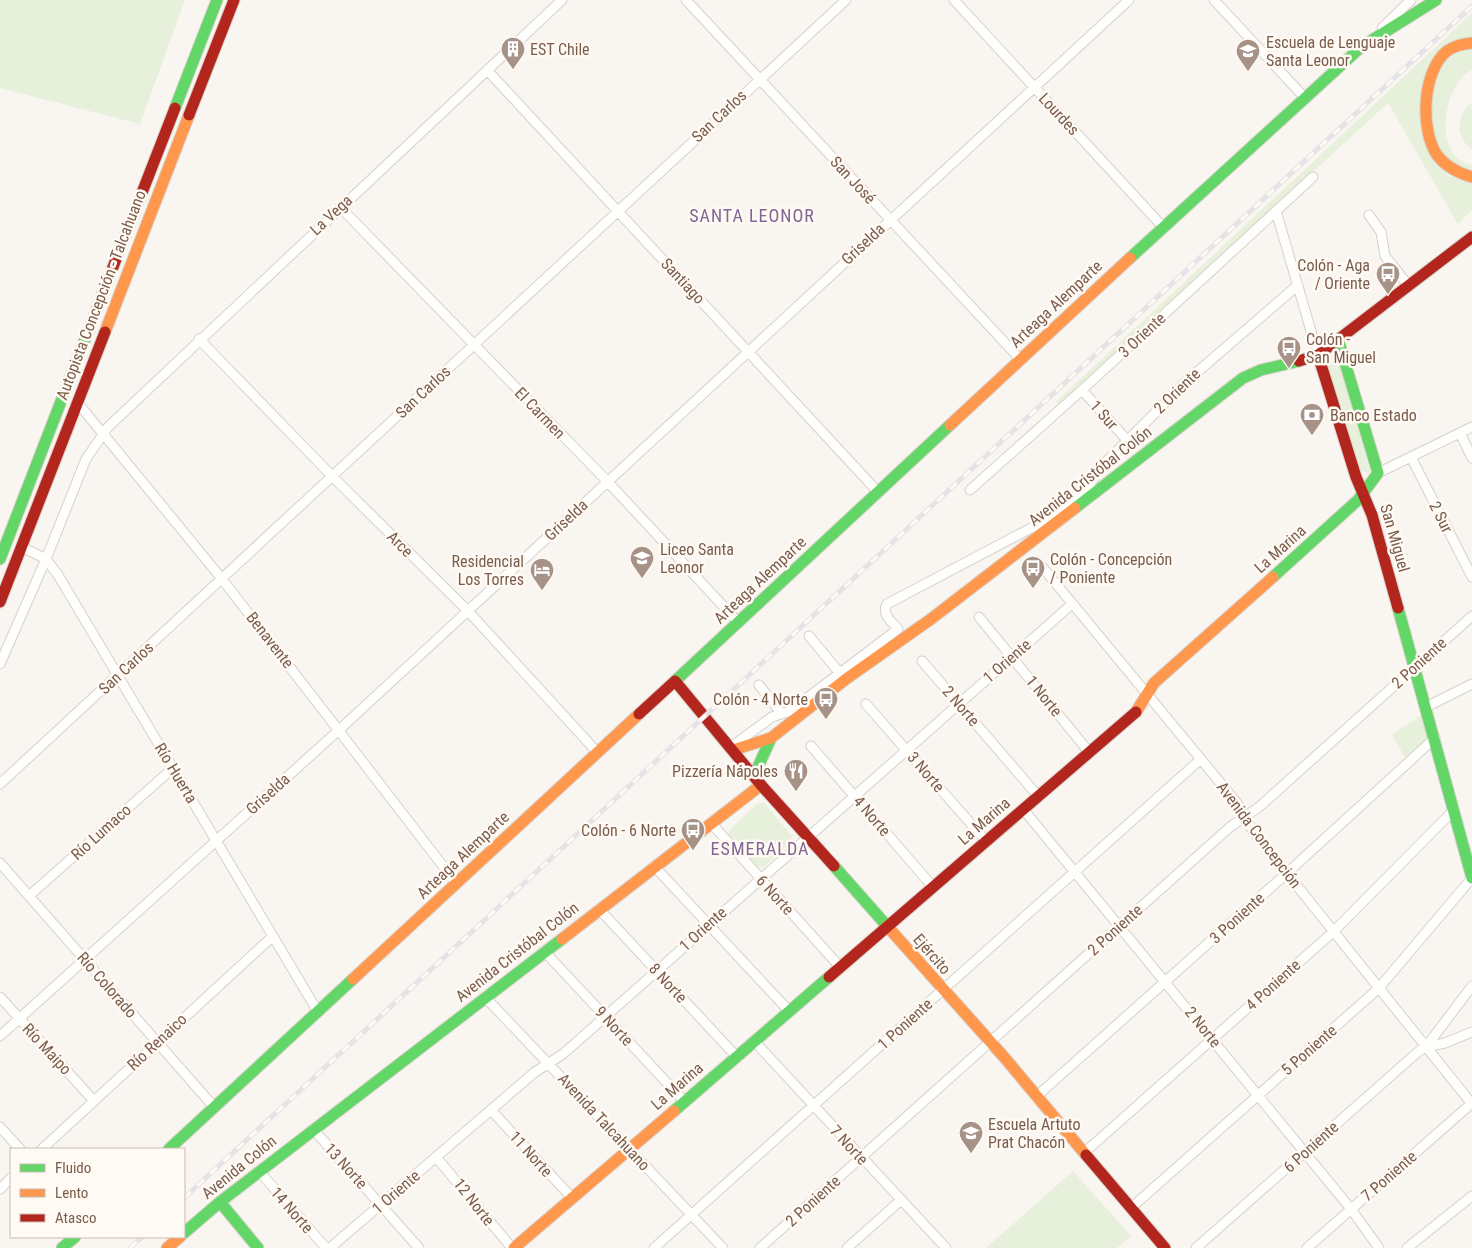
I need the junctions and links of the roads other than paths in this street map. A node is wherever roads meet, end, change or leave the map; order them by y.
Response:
1 (217, 0) edge
2 (234, 0) edge
3 (562, 0) edge
4 (686, 0) edge
5 (846, 0) edge
6 (954, 0) edge
7 (1128, 0) edge
8 (1214, 0) edge
9 (1411, 0) edge
10 (1436, 0) edge
11 (1375, 36) junction
12 (1472, 43) edge
13 (487, 70) junction
14 (759, 79) junction
15 (1034, 87) junction
16 (1305, 98) junction
17 (1313, 177) dead end
18 (1472, 177) edge
19 (340, 207) junction
20 (618, 211) junction
21 (1276, 211) junction
22 (1369, 216) dead end
23 (890, 219) junction
24 (1163, 227) junction
25 (1472, 238) edge
26 (1298, 285) junction
27 (1408, 285) junction
28 (1338, 339) junction
29 (199, 340) junction
30 (475, 345) junction
31 (748, 351) junction
32 (1318, 355) junction
33 (1020, 359) junction
34 (1082, 390) junction
35 (77, 402) junction
36 (1472, 427) edge
37 (103, 432) junction
38 (1460, 433) junction
39 (1127, 440) junction
40 (1411, 457) junction
41 (1472, 458) edge
42 (1378, 473) junction
43 (332, 476) junction
44 (608, 482) junction
45 (970, 490) dead end
46 (878, 492) junction
47 (1364, 492) junction
48 (22, 547) junction
49 (0, 559) edge
50 (46, 559) junction
51 (1043, 568) dead end
52 (1472, 577) edge
53 (222, 579) junction
54 (0, 602) edge
55 (1072, 604) junction
56 (468, 611) junction
57 (1472, 616) edge
58 (979, 617) dead end
59 (738, 622) junction
60 (809, 636) dead end
61 (1012, 657) junction
62 (922, 661) dead end
63 (0, 664) edge
64 (1415, 667) junction
65 (839, 672) junction
66 (118, 676) junction
67 (675, 681) junction
68 (1472, 684) edge
69 (759, 685) dead end
70 (1147, 694) junction
71 (866, 704) dead end
72 (959, 704) junction
73 (1426, 707) junction
74 (781, 713) junction
75 (340, 730) junction
76 (771, 738) junction
77 (1434, 738) junction
78 (811, 746) dead end
79 (732, 749) junction
80 (906, 750) junction
81 (597, 752) junction
82 (1089, 752) junction
83 (1201, 759) junction
84 (173, 768) junction
85 (757, 780) junction
86 (0, 784) edge
87 (854, 796) junction
88 (1038, 796) junction
89 (1022, 809) junction
90 (1454, 810) junction
91 (1245, 816) junction
92 (711, 823) junction
93 (808, 837) junction
94 (217, 840) junction
95 (986, 841) junction
96 (1470, 862) edge
97 (0, 863) edge
98 (654, 866) junction
99 (1074, 873) junction
100 (1288, 873) junction
101 (760, 878) junction
102 (1472, 878) edge
103 (456, 883) junction
104 (933, 887) junction
105 (29, 896) junction
106 (599, 909) junction
107 (709, 925) junction
108 (887, 926) junction
109 (1120, 926) junction
110 (1334, 932) junction
111 (272, 936) junction
112 (544, 951) junction
113 (86, 960) junction
114 (840, 967) junction
115 (656, 971) junction
116 (1165, 982) junction
117 (1472, 986) edge
118 (1379, 988) junction
119 (943, 990) junction
120 (485, 997) junction
121 (0, 998) edge
122 (789, 1011) junction
123 (318, 1012) junction
124 (605, 1016) junction
125 (20, 1019) junction
126 (1472, 1032) edge
127 (0, 1036) edge
128 (1212, 1039) junction
129 (754, 1041) junction
130 (157, 1042) junction
131 (990, 1043) junction
132 (1426, 1047) junction
133 (736, 1056) junction
134 (548, 1064) junction
135 (1037, 1096) junction
136 (1258, 1096) junction
137 (94, 1101) junction
138 (684, 1101) junction
139 (1472, 1104) edge
140 (813, 1106) junction
141 (214, 1107) junction
142 (491, 1110) junction
143 (0, 1127) edge
144 (313, 1129) junction
145 (292, 1145) joint
146 (19, 1148) edge
147 (43, 1148) edge
148 (170, 1148) edge
149 (629, 1149) junction
150 (1084, 1152) junction
151 (1304, 1152) junction
152 (436, 1157) junction
153 (861, 1158) junction
154 (259, 1171) junction
155 (10, 1179) edge
156 (0, 1188) edge
157 (1472, 1196) edge
158 (572, 1198) junction
159 (901, 1200) junction
160 (220, 1202) junction
161 (380, 1204) junction
162 (1131, 1208) junction
163 (1351, 1209) junction
164 (691, 1215) junction
165 (185, 1232) edge
166 (73, 1238) edge
167 (179, 1238) edge
168 (942, 1247) edge
169 (62, 1248) edge
170 (167, 1248) edge
171 (258, 1248) edge
172 (328, 1248) edge
173 (419, 1248) edge
174 (513, 1248) edge
175 (654, 1248) edge
176 (723, 1248) edge
177 (760, 1248) edge
178 (847, 1248) edge
179 (1165, 1248) edge
180 (1196, 1248) edge
181 (1307, 1248) edge
182 (1379, 1248) edge
183 (1407, 1248) edge

1 - 49 main road, Autopista Concepción - Talcahuano
2 - 35 main road, Autopista Concepción - Talcahuano
3 - 13 street, La Vega
4 - 14 street, San José
5 - 14 street, San Carlos
6 - 15 street, Lourdes
7 - 15 street, Griselda
8 - 16 street
9 - 11 street, Arteaga Alemparte
10 - 11 main road, Arteaga Alemparte
11 - 16 main road, Arteaga Alemparte
12 - 18 main road
13 - 19 street, La Vega
13 - 20 street, Santiago
14 - 20 street, San Carlos
14 - 23 street, San José
15 - 23 street, Griselda
15 - 24 street, Lourdes
16 - 24 main road, Arteaga Alemparte
17 - 21 street, 3 Oriente
19 - 29 street, La Vega
19 - 30 street, El Carmen
20 - 30 street, San Carlos
20 - 31 street, Santiago
21 - 26 street, San Miguel
21 - 34 street, 3 Oriente
22 - 27 street
23 - 31 street, Griselda
23 - 33 street, San José
24 - 33 main road, Arteaga Alemparte
25 - 27 main road, Avenida Cristóbal Colón
26 - 32 street, San Miguel
26 - 39 street, 2 Oriente
27 - 28 main road, Avenida Cristóbal Colón
28 - 32 main road, Avenida Cristóbal Colón
28 - 42 main road
29 - 37 street, La Vega
29 - 43 street, Arce
30 - 43 street, San Carlos
30 - 44 street, El Carmen
31 - 44 street, Griselda
31 - 46 street, Santiago
32 - 47 main road, San Miguel
32 - 76 main road, Avenida Cristóbal Colón
33 - 46 main road, Arteaga Alemparte
34 - 39 street, 1 Sur
34 - 45 street, 3 Oriente
35 - 37 street, Benavente
35 - 48 main road, Autopista Concepción - Talcahuano
36 - 38 street, La Marina
37 - 50 street, La Vega
37 - 53 street, Benavente
38 - 40 street, La Marina
38 - 41 street
39 - 65 street, 2 Oriente
40 - 42 street, La Marina
40 - 52 street, 2 Sur
42 - 47 main road, La Marina
43 - 53 street, San Carlos
43 - 56 street, Arce
44 - 56 street, Griselda
44 - 59 street, El Carmen
46 - 59 main road, Arteaga Alemparte
47 - 64 main road, San Miguel
47 - 70 main road, La Marina
48 - 50 street
48 - 54 main road, Autopista Concepción - Talcahuano
50 - 63 street, La Vega
50 - 66 street, Río Huerta
51 - 55 street, Avenida Concepción
53 - 66 street, San Carlos
53 - 75 street, Benavente
55 - 61 street, 1 Oriente
55 - 70 street, Avenida Concepción
56 - 75 street, Griselda
56 - 81 street, Arce
57 - 64 street, 2 Poniente
58 - 61 street, 1 Norte
59 - 67 main road, Arteaga Alemparte
60 - 65 street
61 - 72 street, 1 Oriente
61 - 82 street, 1 Norte
62 - 72 street, 2 Norte
64 - 73 main road, San Miguel
64 - 91 street, 2 Poniente
65 - 74 street
66 - 84 street, Río Huerta
66 - 86 street, San Carlos
67 - 79 main road, Ejército
67 - 81 main road, Arteaga Alemparte
68 - 73 street
69 - 74 street
70 - 82 main road, La Marina
70 - 83 street, Avenida Concepción
71 - 80 street, 3 Norte
72 - 80 street, 1 Oriente
72 - 88 street, 2 Norte
73 - 77 main road, San Miguel
74 - 79 street
75 - 94 street, Griselda
75 - 103 street, Benavente
76 - 79 main road, Avenida Cristóbal Colón
76 - 85 main road
77 - 90 main road, San Miguel
77 - 100 street, 3 Poniente
78 - 87 street, 4 Norte
79 - 85 main road, Ejército
80 - 87 street, 1 Oriente
80 - 95 street, 3 Norte
81 - 103 main road, Arteaga Alemparte
82 - 88 main road, La Marina
83 - 91 street, Avenida Concepción
83 - 99 street, 1 Poniente
84 - 94 street, Río Huerta
84 - 105 street, Río Lumaco
85 - 92 main road, Avenida Cristóbal Colón
85 - 93 main road, Ejército
87 - 93 street, 1 Oriente
87 - 104 street, 4 Norte
88 - 89 main road, La Marina
89 - 95 main road, La Marina
89 - 99 street, 2 Norte
90 - 96 main road, San Miguel
90 - 110 street, 4 Poniente
91 - 100 street, Avenida Concepción
91 - 109 street, 2 Poniente
92 - 98 main road, Avenida Cristóbal Colón
92 - 101 street, 6 Norte
93 - 101 street, 1 Oriente
93 - 108 main road, Ejército
94 - 111 street, Río Huerta
94 - 113 street, Griselda
95 - 104 main road, La Marina
96 - 102 main road, San Miguel
97 - 105 street, Río Colorado
98 - 106 main road, Avenida Cristóbal Colón
98 - 107 street
99 - 109 street, 2 Norte
99 - 119 street, 1 Poniente
100 - 110 street, Avenida Concepción
100 - 116 street, 3 Poniente
101 - 107 street, 1 Oriente
101 - 114 street, 6 Norte
102 - 118 street, 5 Poniente
103 - 123 main road, Arteaga Alemparte
104 - 108 main road, La Marina
105 - 113 street, Río Colorado
106 - 112 main road, Avenida Cristóbal Colón
106 - 115 street, 8 Norte
107 - 115 street, 1 Oriente
107 - 122 street
108 - 114 main road, La Marina
108 - 119 main road, Ejército
109 - 116 street, 2 Norte
109 - 131 street, 2 Poniente
110 - 118 street, Avenida Concepción
110 - 128 street, 4 Poniente
111 - 123 street, Río Huerta
111 - 130 street, Río Renaico
112 - 120 main road, Avenida Cristóbal Colón
112 - 124 street, 9 Norte
113 - 125 street, Griselda
113 - 130 street, Río Colorado
114 - 122 main road, La Marina
115 - 124 street, 1 Oriente
115 - 133 street, 8 Norte
116 - 128 street, 2 Norte
116 - 135 street, 3 Poniente
117 - 132 street, 6 Poniente
118 - 132 street, Avenida Concepción
118 - 136 street, 5 Poniente
119 - 131 main road, Ejército
119 - 140 street, 1 Poniente
120 - 134 street, Avenida Talcahuano
120 - 144 main road, Avenida Cristóbal Colón
121 - 125 street, Río Maipo
122 - 129 main road, La Marina
123 - 141 main road, Arteaga Alemparte
124 - 134 street, 1 Oriente
124 - 138 street, 9 Norte
125 - 127 street, Griselda
125 - 137 street, Río Maipo
126 - 132 street, 6 Poniente
128 - 136 street, 2 Norte
128 - 150 street, 4 Poniente
129 - 133 main road, La Marina
129 - 140 street, 7 Norte
130 - 137 street, Río Renaico
130 - 141 street, Río Colorado
131 - 135 main road, Ejército
131 - 153 street, 2 Poniente
132 - 139 street, Avenida Concepción
132 - 151 street, 6 Poniente
133 - 138 main road, La Marina
134 - 142 street, 1 Oriente
134 - 149 street, Avenida Talcahuano
135 - 150 main road, Ejército
136 - 151 street, 2 Norte
136 - 162 street, 5 Poniente
137 - 147 street, Río Renaico
138 - 149 main road, La Marina
139 - 163 street, 7 Poniente
140 - 153 street, 7 Norte
140 - 164 street, 1 Poniente
141 - 148 main road, Arteaga Alemparte
142 - 152 street, 1 Oriente
142 - 158 street, 11 Norte
143 - 146 street
144 - 145 main road, Avenida Cristóbal Colón
144 - 161 street, 13 Norte
145 - 154 main road, Avenida Colón
149 - 158 main road, La Marina
149 - 164 street, Avenida Talcahuano
150 - 162 main road, Ejército
151 - 163 street, 2 Norte
151 - 180 street, 6 Poniente
152 - 161 street, 1 Oriente
152 - 174 street, 12 Norte
153 - 159 street, 7 Norte
153 - 177 street, 2 Poniente
154 - 160 main road, Avenida Colón
154 - 172 street, 14 Norte
155 - 156 street
157 - 183 street
158 - 174 main road, La Marina
159 - 168 street, 7 Norte
159 - 178 street
160 - 165 main road, Avenida Colón
160 - 171 main road
161 - 172 street, 1 Oriente
161 - 173 street, 13 Norte
162 - 179 main road, Ejército
163 - 181 street, 7 Poniente
163 - 182 street, 2 Norte
164 - 175 street, 1 Poniente
164 - 176 street, Avenida Talcahuano
166 - 169 main road
167 - 170 main road

